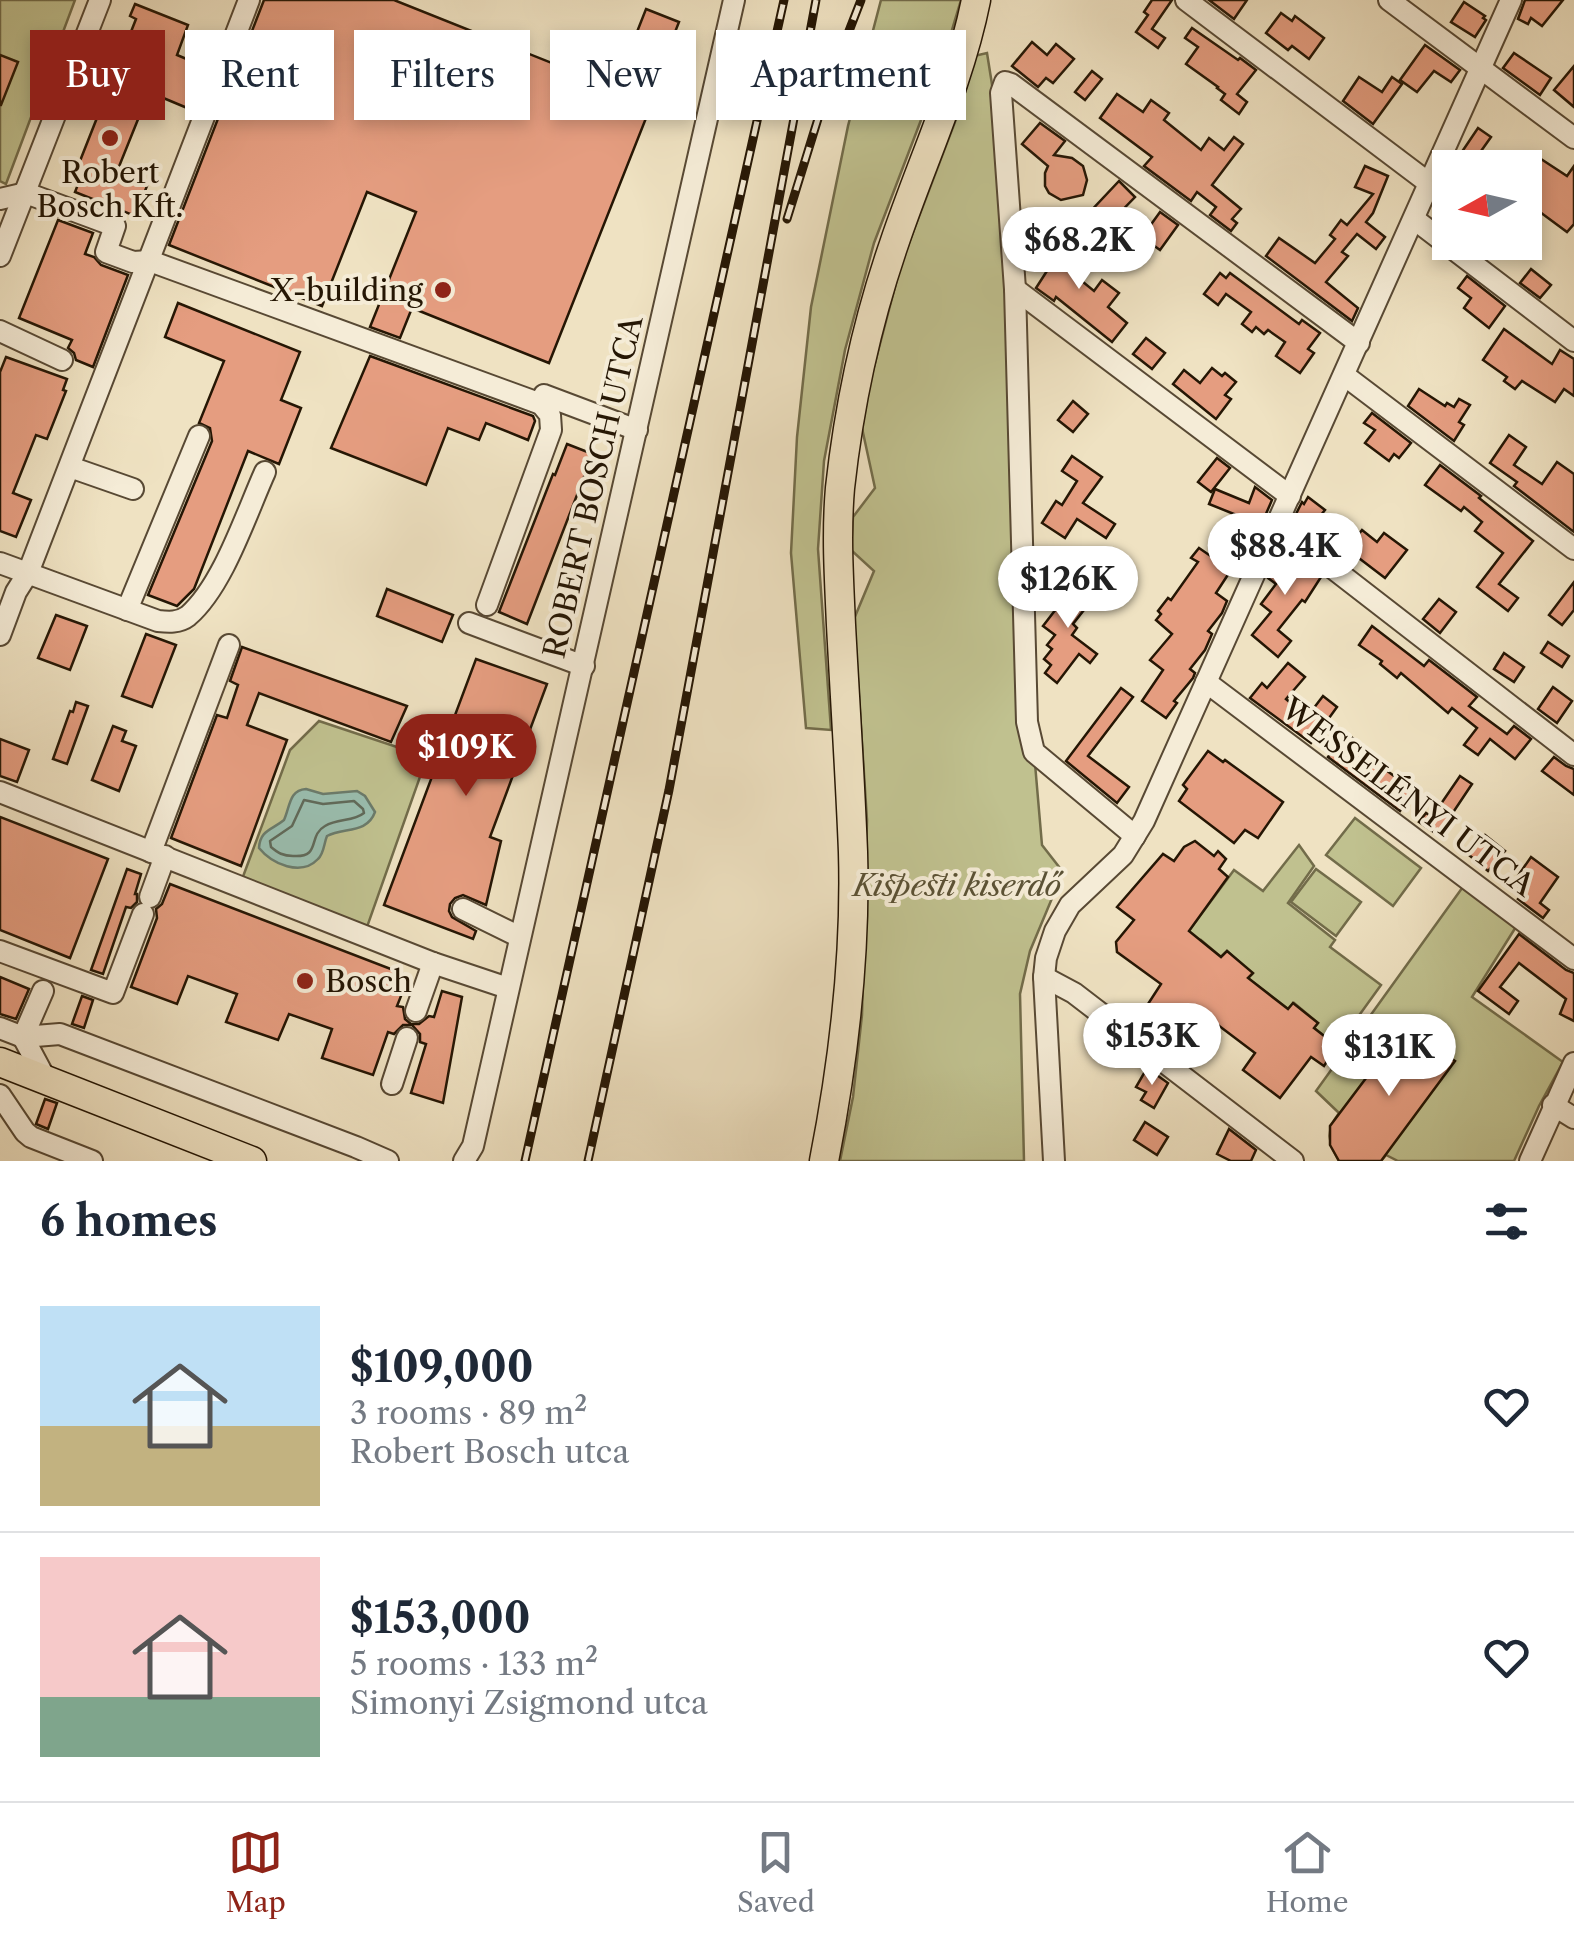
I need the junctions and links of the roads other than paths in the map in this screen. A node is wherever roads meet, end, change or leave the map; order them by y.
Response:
1 (250, 0) edge
2 (734, 0) edge
3 (976, 0) edge
4 (1186, 0) edge
5 (1389, 0) edge
6 (1510, 0) edge
7 (94, 2) edge
8 (1480, 69) junction
9 (1574, 138) edge
10 (1430, 184) junction
11 (26, 193) junction
12 (0, 199) edge
13 (1414, 219) junction
14 (0, 256) edge
15 (150, 261) junction
16 (1015, 288) junction
17 (0, 331) edge
18 (1574, 341) edge
19 (1358, 343) junction
20 (62, 360) dead end
21 (1344, 375) junction
22 (541, 404) junction
23 (637, 430) junction
24 (199, 436) dead end
25 (70, 467) junction
26 (265, 472) dead end
27 (132, 489) dead end
28 (1290, 496) junction
29 (1277, 524) junction
30 (1574, 549) edge
31 (0, 563) edge
32 (28, 573) junction
33 (8, 589) edge
34 (487, 605) dead end
35 (127, 610) junction
36 (469, 623) dead end
37 (0, 635) edge
38 (229, 645) dead end
39 (584, 666) junction
40 (1206, 682) junction
41 (1574, 755) edge
42 (0, 792) edge
43 (1135, 836) junction
44 (158, 854) junction
45 (462, 909) dead end
46 (520, 936) junction
47 (0, 951) edge
48 (1574, 959) edge
49 (432, 963) junction
50 (1044, 978) junction
51 (508, 988) junction
52 (42, 991) dead end
53 (416, 1012) dead end
54 (0, 1028) edge
55 (23, 1037) junction
56 (407, 1038) dead end
57 (0, 1062) edge
58 (1574, 1063) edge
59 (46, 1080) junction
60 (392, 1084) dead end
61 (0, 1096) edge
62 (1553, 1104) junction
63 (1574, 1118) edge
64 (246, 1159) edge
65 (92, 1161) edge
66 (388, 1161) edge
67 (464, 1161) edge
68 (824, 1161) edge
69 (1054, 1161) edge
70 (1293, 1161) edge
71 (1530, 1161) edge

1 - 15 street
2 - 23 street, ROBERT BOSCH UTCA
3 - 68 main road
4 - 10 street
5 - 8 street
6 - 8 street
7 - 11 street
8 - 9 street
8 - 10 street
10 - 13 street
11 - 12 street
11 - 14 street
11 - 15 street
13 - 18 street
13 - 19 street
15 - 22 street
15 - 25 street
16 - 19 street
16 - 28 street
16 - 43 street
17 - 20 street
19 - 21 street
21 - 28 street
21 - 30 street
22 - 23 street
22 - 34 street
23 - 39 street, ROBERT BOSCH UTCA
24 - 35 street
25 - 27 street
25 - 32 street
26 - 35 street
28 - 29 street
29 - 40 street
29 - 41 street
31 - 32 street
32 - 33 street
32 - 35 street
33 - 37 street
36 - 39 street
38 - 44 street
39 - 46 street, ROBERT BOSCH UTCA
40 - 43 street
40 - 48 street, WESSELÉNYI UTCA
42 - 44 street
43 - 50 street
44 - 47 street
44 - 49 street
45 - 46 street
46 - 51 street, ROBERT BOSCH UTCA
49 - 51 street
49 - 53 street
50 - 69 street
50 - 70 street
51 - 67 street, ROBERT BOSCH UTCA
52 - 55 street
54 - 55 street
55 - 59 street
55 - 66 street
56 - 60 street
57 - 59 main road
58 - 62 street
59 - 64 main road
61 - 65 street
62 - 63 street
62 - 71 street

